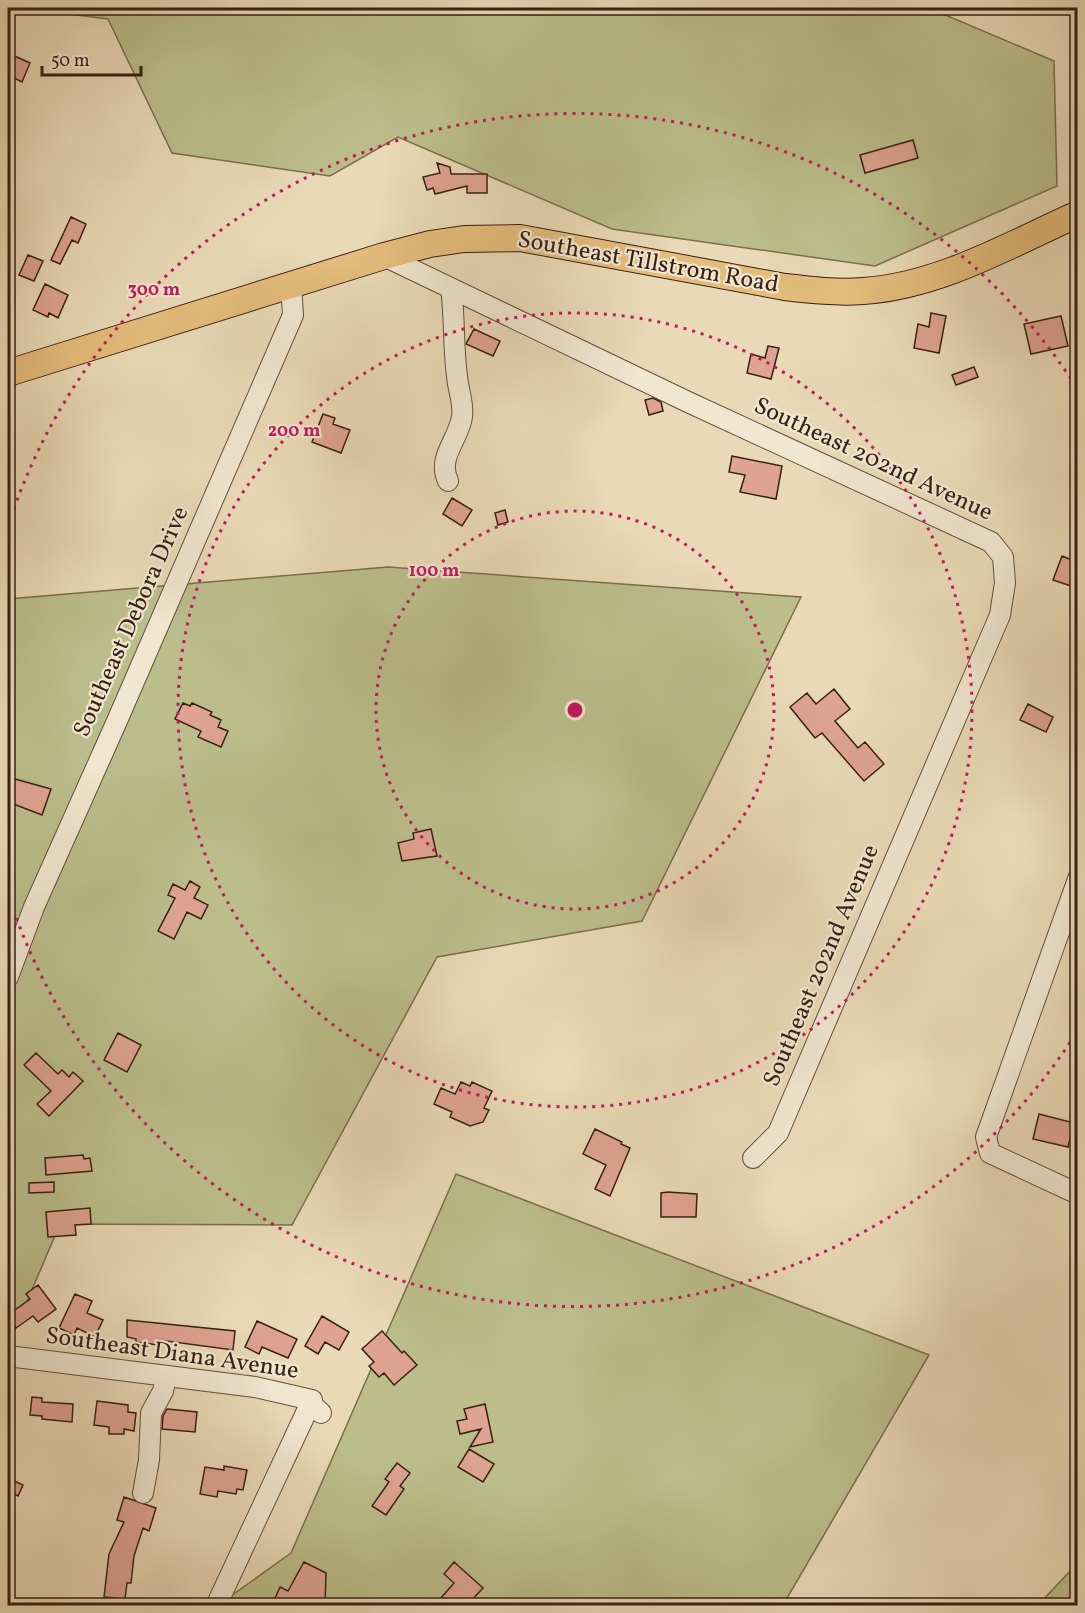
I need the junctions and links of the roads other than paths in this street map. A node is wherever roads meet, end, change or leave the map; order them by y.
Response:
1 (1077, 214) edge
2 (384, 256) junction
3 (291, 285) junction
4 (450, 288) junction
5 (8, 373) edge
6 (448, 481) dead end
7 (1077, 879) edge
8 (8, 977) edge
9 (753, 1158) dead end
10 (1077, 1194) edge
11 (8, 1356) edge
12 (166, 1377) junction
13 (143, 1493) dead end
14 (216, 1605) edge

1 - 2 main road, Southeast Tillstrom Road
2 - 3 main road, Southeast Tillstrom Road
2 - 4 street, Southeast 202nd Avenue
3 - 5 main road, Southeast Tillstrom Road
3 - 8 street, Southeast Debora Drive
4 - 6 street
4 - 9 street, Southeast 202nd Avenue
7 - 10 street
11 - 12 street, Southeast Diana Avenue
12 - 13 street
12 - 14 street, Southeast Diana Avenue

